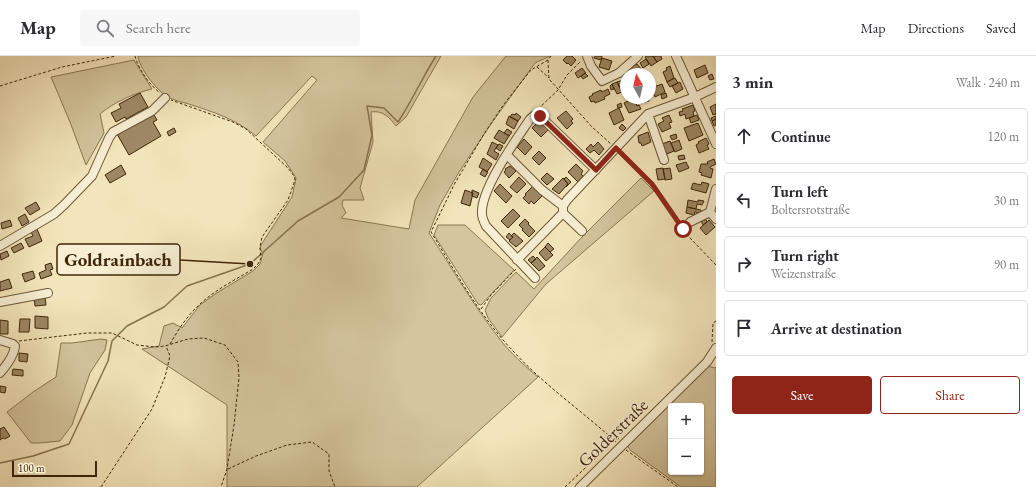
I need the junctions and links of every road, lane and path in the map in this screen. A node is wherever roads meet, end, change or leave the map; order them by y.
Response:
1 (116, 56) edge
2 (135, 56) edge
3 (551, 56) edge
4 (587, 56) edge
5 (638, 56) edge
6 (676, 56) edge
7 (548, 60) junction
8 (536, 66) junction
9 (549, 79) junction
10 (0, 86) edge
11 (716, 86) edge
12 (558, 90) junction
13 (695, 97) junction
14 (165, 98) junction
15 (648, 114) junction
16 (535, 115) junction
17 (716, 144) edge
18 (616, 148) junction
19 (507, 156) junction
20 (664, 160) dead end
21 (596, 170) junction
22 (716, 189) edge
23 (563, 209) junction
24 (710, 212) junction
25 (716, 219) edge
26 (690, 222) dead end
27 (582, 231) dead end
28 (0, 246) edge
29 (519, 262) junction
30 (716, 265) edge
31 (535, 278) dead end
32 (48, 293) dead end
33 (0, 302) edge
34 (480, 309) junction
35 (716, 322) edge
36 (0, 340) edge
37 (12, 344) junction
38 (170, 344) junction
39 (165, 346) junction
40 (714, 346) edge
41 (0, 373) edge
42 (623, 436) dead end
43 (615, 440) junction
44 (621, 446) junction
45 (227, 469) junction
46 (101, 487) edge
47 (221, 487) edge
48 (335, 487) edge
49 (566, 487) edge
50 (580, 487) edge
51 (678, 487) edge

1 - 10 path
2 - 14 path
3 - 7 path
4 - 5 street
4 - 12 path
6 - 13 street
7 - 8 path
7 - 9 path
8 - 9 path
8 - 34 path
9 - 12 path
11 - 13 street
12 - 16 path
12 - 18 path
13 - 15 street
13 - 17 street
14 - 28 street
14 - 38 path
15 - 18 street
15 - 20 street
16 - 19 street
16 - 21 street
18 - 21 street
18 - 30 path
19 - 23 street
19 - 29 street
21 - 23 street
22 - 24 street
23 - 27 street
23 - 29 street
24 - 25 street
24 - 26 street
29 - 31 street
29 - 34 path
32 - 33 street
34 - 43 path
35 - 40 path
36 - 37 street
37 - 39 path
37 - 41 street
38 - 39 path
38 - 45 path
39 - 46 path
40 - 44 street, Golderstraße
42 - 43 path
43 - 49 path
44 - 50 street, Golderstraße
44 - 51 path
45 - 47 path
45 - 48 path

